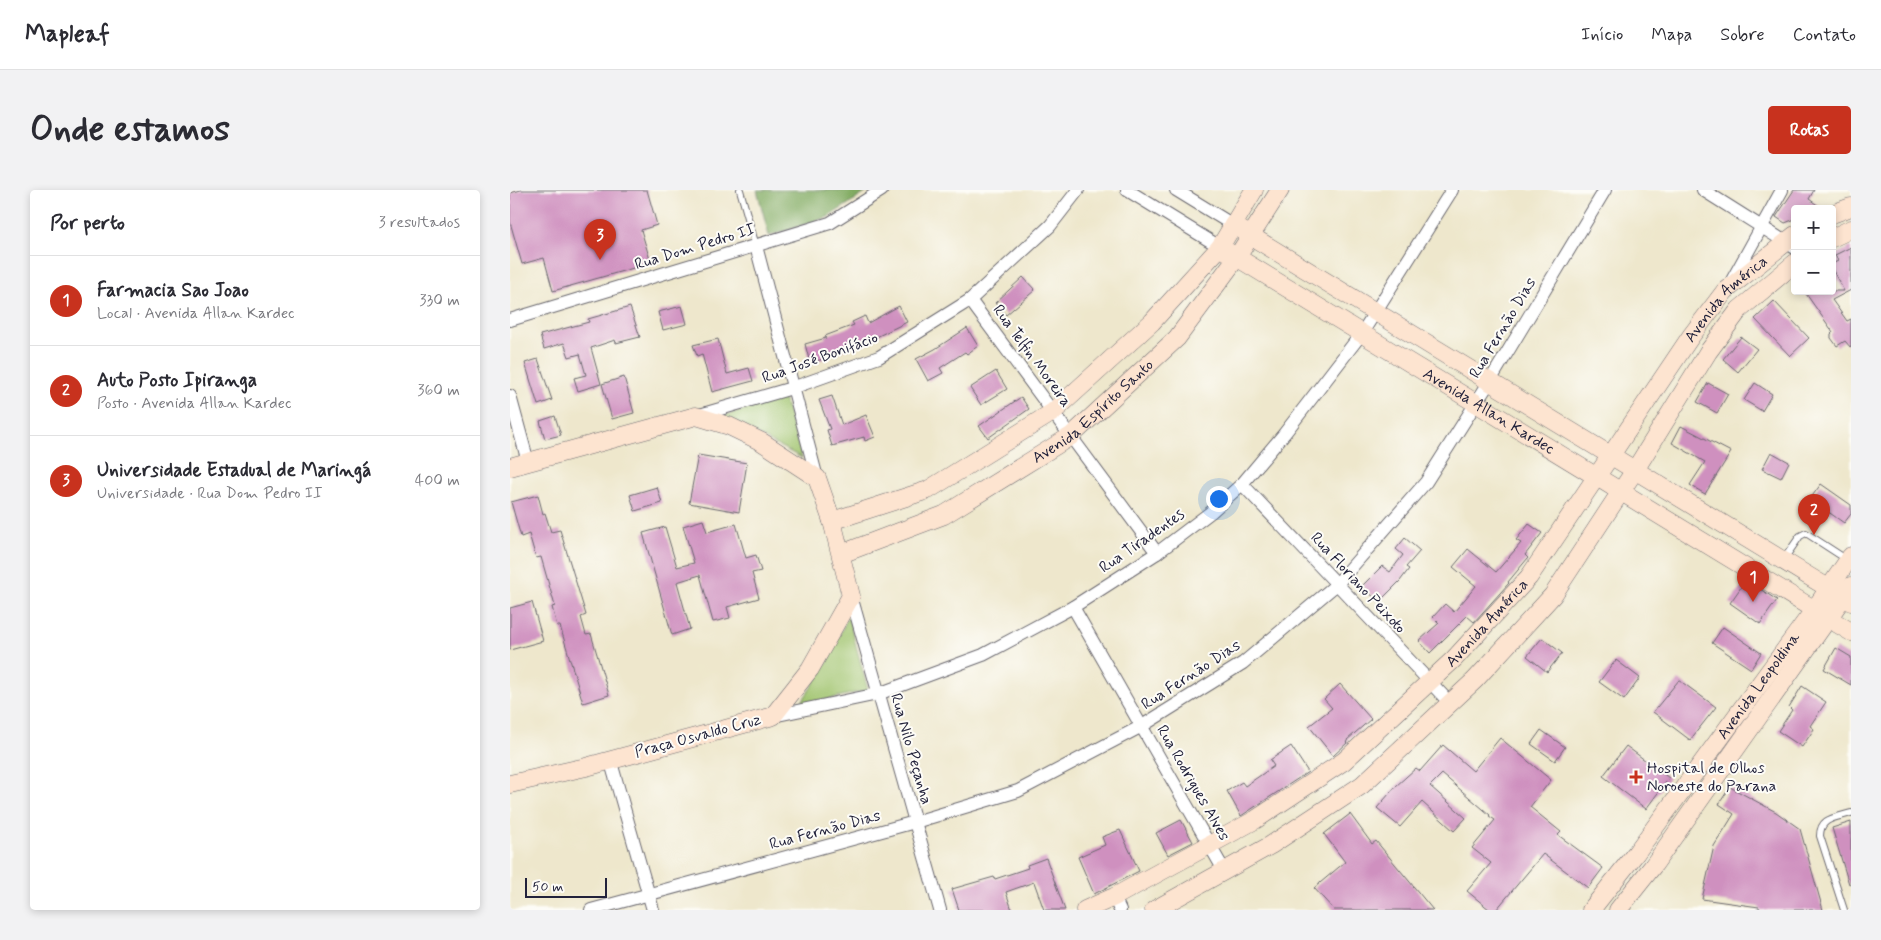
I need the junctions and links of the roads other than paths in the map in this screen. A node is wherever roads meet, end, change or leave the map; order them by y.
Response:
1 (740, 190) edge
2 (882, 190) edge
3 (1078, 190) edge
4 (1127, 190) edge
5 (1176, 190) edge
6 (1254, 190) edge
7 (1280, 190) edge
8 (1452, 190) edge
9 (1605, 190) edge
10 (1703, 190) edge
11 (1782, 190) edge
12 (1851, 207) edge
13 (1836, 213) edge
14 (1233, 225) junction
15 (1761, 226) junction
16 (1851, 230) edge
17 (1251, 236) junction
18 (1836, 236) edge
19 (1791, 241) edge
20 (1791, 242) edge
21 (756, 246) junction
22 (1220, 247) junction
23 (1237, 257) junction
24 (1791, 266) edge
25 (1725, 291) junction
26 (970, 300) junction
27 (1376, 312) junction
28 (510, 320) edge
29 (1362, 333) junction
30 (1490, 381) junction
31 (792, 388) junction
32 (510, 396) edge
33 (1476, 403) junction
34 (1053, 412) junction
35 (696, 416) junction
36 (1071, 436) junction
37 (1611, 455) junction
38 (528, 462) junction
39 (510, 467) edge
40 (1635, 470) junction
41 (1598, 477) junction
42 (817, 478) junction
43 (1242, 484) junction
44 (1621, 492) junction
45 (832, 521) junction
46 (1157, 553) junction
47 (841, 554) junction
48 (1850, 558) edge
49 (1784, 560) junction
50 (1336, 584) junction
51 (1844, 593) edge
52 (851, 596) junction
53 (1073, 607) junction
54 (1821, 614) junction
55 (1851, 632) edge
56 (1429, 682) junction
57 (878, 694) junction
58 (1450, 703) junction
59 (773, 716) junction
60 (1142, 726) junction
61 (610, 759) junction
62 (510, 784) edge
63 (1851, 813) edge
64 (915, 822) junction
65 (1210, 845) junction
66 (1225, 872) junction
67 (648, 896) junction
68 (1104, 906) edge
69 (1599, 907) edge
70 (591, 910) edge
71 (653, 910) edge
72 (940, 910) edge
73 (1154, 910) edge
74 (1618, 910) edge
75 (1844, 910) edge

1 - 21 lane
2 - 21 street, Rua Dom Pedro II
3 - 26 street, Rua José Bonifácio
4 - 22 street, Avenida Allan Kardec
5 - 14 street, Avenida Allan Kardec
6 - 14 main road, Avenida Espírito Santo
7 - 17 main road, Avenida Espírito Santo
8 - 27 street, Rua Tiradentes
9 - 30 street, Rua Fernão Dias
10 - 15 street
11 - 15 street
12 - 13 main road
14 - 17 main road, Avenida Allan Kardec
14 - 22 main road, Avenida Espírito Santo
15 - 19 street
15 - 25 street
16 - 18 main road
17 - 23 main road, Avenida Espírito Santo
17 - 27 main road, Avenida Allan Kardec
20 - 25 main road, Avenida América
21 - 28 street, Rua Dom Pedro II
21 - 31 street
22 - 23 main road, Avenida Allan Kardec
22 - 34 main road, Avenida Espírito Santo
23 - 29 main road, Avenida Allan Kardec
23 - 36 main road, Avenida Espírito Santo
24 - 40 main road, Avenida América
25 - 37 main road, Avenida América
26 - 31 street, Rua José Bonifácio
26 - 34 street, Rua Telfin Moreira
27 - 29 street, Rua Tiradentes
27 - 30 main road, Avenida Allan Kardec
29 - 33 main road, Avenida Allan Kardec
29 - 43 street, Rua Tiradentes
30 - 33 street, Rua Fernão Dias
30 - 37 main road, Avenida Allan Kardec
31 - 35 street, Rua José Bonifácio
31 - 42 street
32 - 38 street
33 - 41 main road, Avenida Allan Kardec
33 - 50 street, Rua Fernão Dias
34 - 36 street, Rua Telfin Moreira
34 - 45 main road, Avenida Espírito Santo
35 - 38 main road
35 - 42 main road
36 - 46 street, Rua Telfin Moreira
36 - 47 main road, Avenida Espírito Santo
37 - 40 main road, Avenida Allan Kardec
37 - 41 main road, Avenida América
38 - 39 main road
40 - 44 main road, Avenida América
40 - 49 main road, Avenida Allan Kardec
41 - 44 main road, Avenida Allan Kardec
41 - 56 main road, Avenida América
42 - 45 main road
43 - 46 street, Rua Tiradentes
43 - 50 street, Rua Floriano Peixoto
44 - 54 main road, Avenida Allan Kardec
44 - 58 main road, Avenida América
45 - 47 main road
46 - 53 street, Rua Tiradentes
47 - 52 main road
48 - 49 lane
48 - 51 main road, Avenida Leopoldina
49 - 51 main road, Avenida Allan Kardec
50 - 56 street, Rua Floriano Peixoto
50 - 60 street, Rua Fernão Dias
51 - 54 main road, Avenida Leopoldina
52 - 57 street, Rua Nilo Peçanha
52 - 59 main road, Praça Osvaldo Cruz
53 - 57 street, Rua Tiradentes
53 - 60 street, Rua Rodrigues Alves
54 - 55 main road, Avenida Allan Kardec
54 - 69 main road, Avenida Leopoldina
54 - 74 main road, Avenida Leopoldina
56 - 58 street, Rua Floriano Peixoto
56 - 65 main road, Avenida América
57 - 59 street, Rua Tiradentes
57 - 64 street, Rua Nilo Peçanha
58 - 66 main road, Avenida América
59 - 61 main road, Praça Osvaldo Cruz
60 - 64 street, Rua Fernão Dias
60 - 65 street, Rua Rodrigues Alves
61 - 62 main road, Praça Osvaldo Cruz
61 - 67 street
63 - 75 lane
64 - 67 street, Rua Fernão Dias
64 - 72 street, Rua Nilo Peçanha
65 - 66 street, Rua Rodrigues Alves
65 - 68 main road, Avenida América
66 - 73 main road, Avenida América
67 - 70 street, Rua Fernão Dias
67 - 71 street

